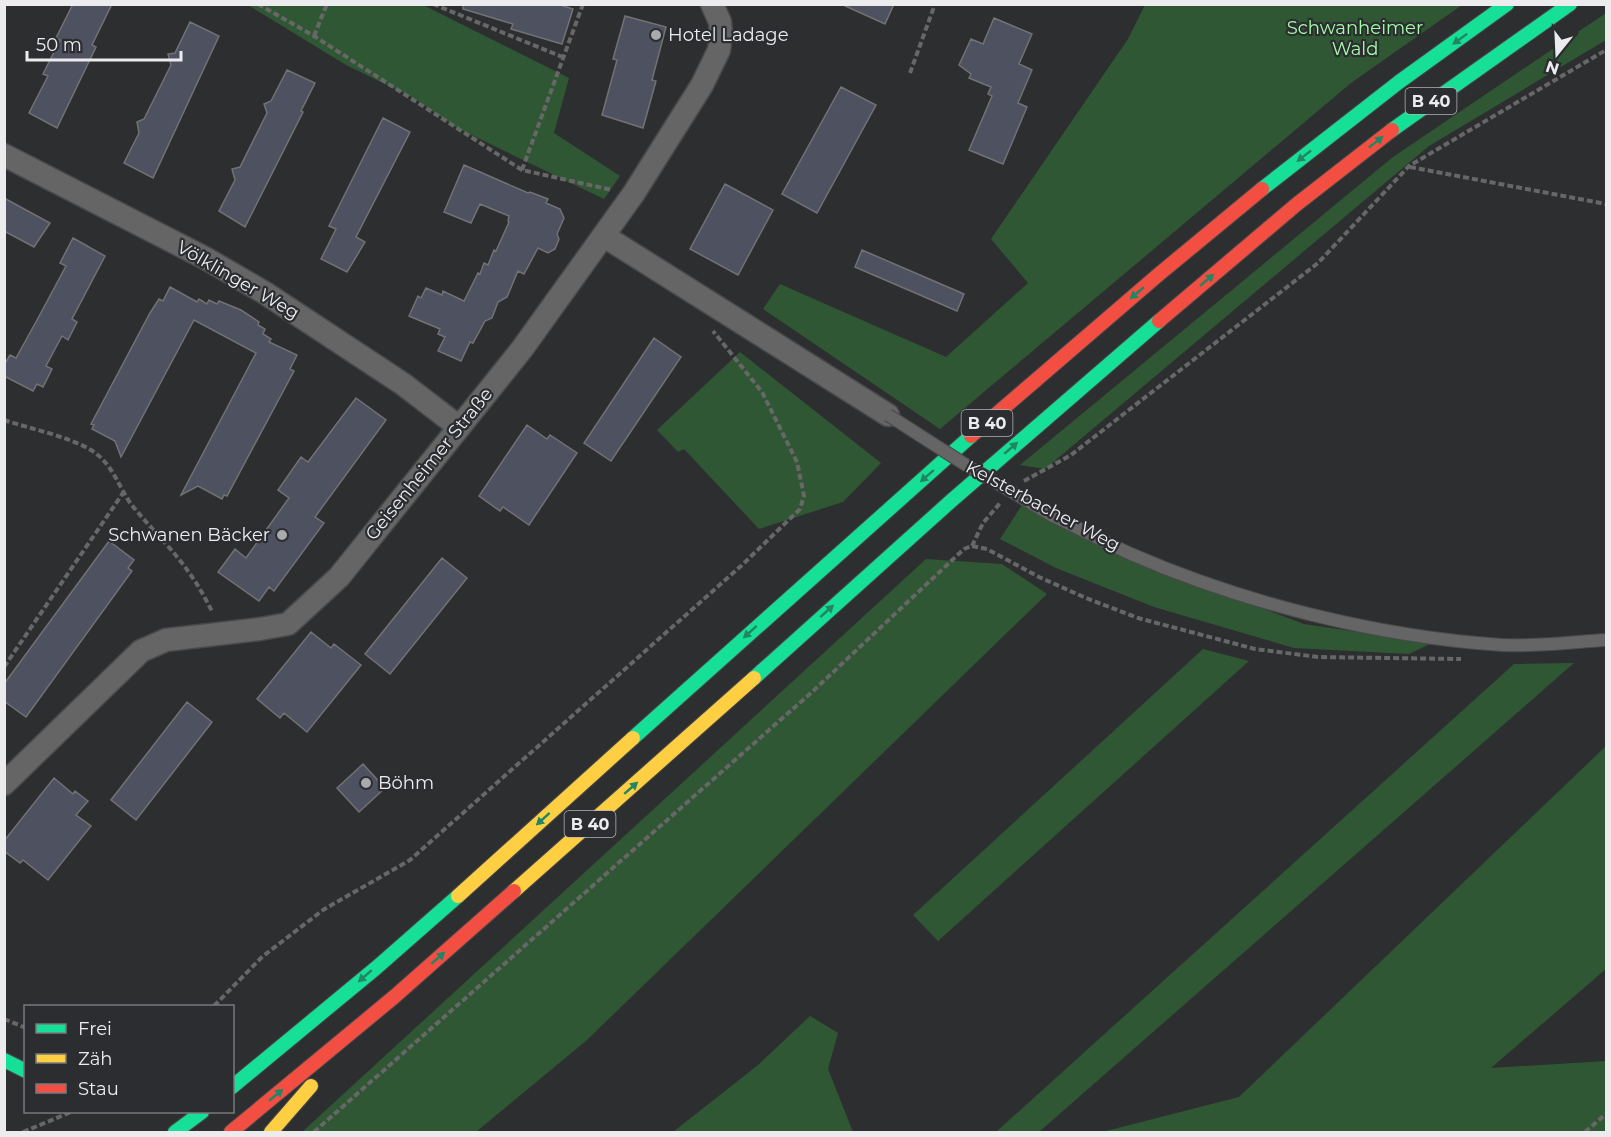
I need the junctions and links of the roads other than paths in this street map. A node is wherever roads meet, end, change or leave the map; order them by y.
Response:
1 (712, 4) edge
2 (1507, 4) edge
3 (1570, 4) edge
4 (4, 154) edge
5 (604, 236) junction
6 (888, 415) joint
7 (459, 427) junction
8 (1606, 640) edge
9 (7, 776) edge
10 (394, 996) junction
11 (299, 1034) junction
12 (242, 1059) dead end
13 (4, 1060) edge
14 (24, 1070) edge
15 (234, 1085) edge
16 (201, 1113) edge
17 (175, 1132) edge
18 (231, 1132) edge
19 (271, 1132) edge

1 - 5 street, Geisenheimer Straße
2 -> 11 highway, B 40
10 -> 3 highway, B 40
4 - 7 street, Völklinger Weg
5 - 6 street, Kelsterbacher Weg
5 - 7 street, Geisenheimer Straße
6 - 8 lane, Kelsterbacher Weg, bridge
7 - 9 street, Geisenheimer Straße
18 -> 10 highway, B 40
10 - 19 highway
11 - 12 highway
11 - 15 highway, B 40
13 - 14 highway
16 - 17 highway

